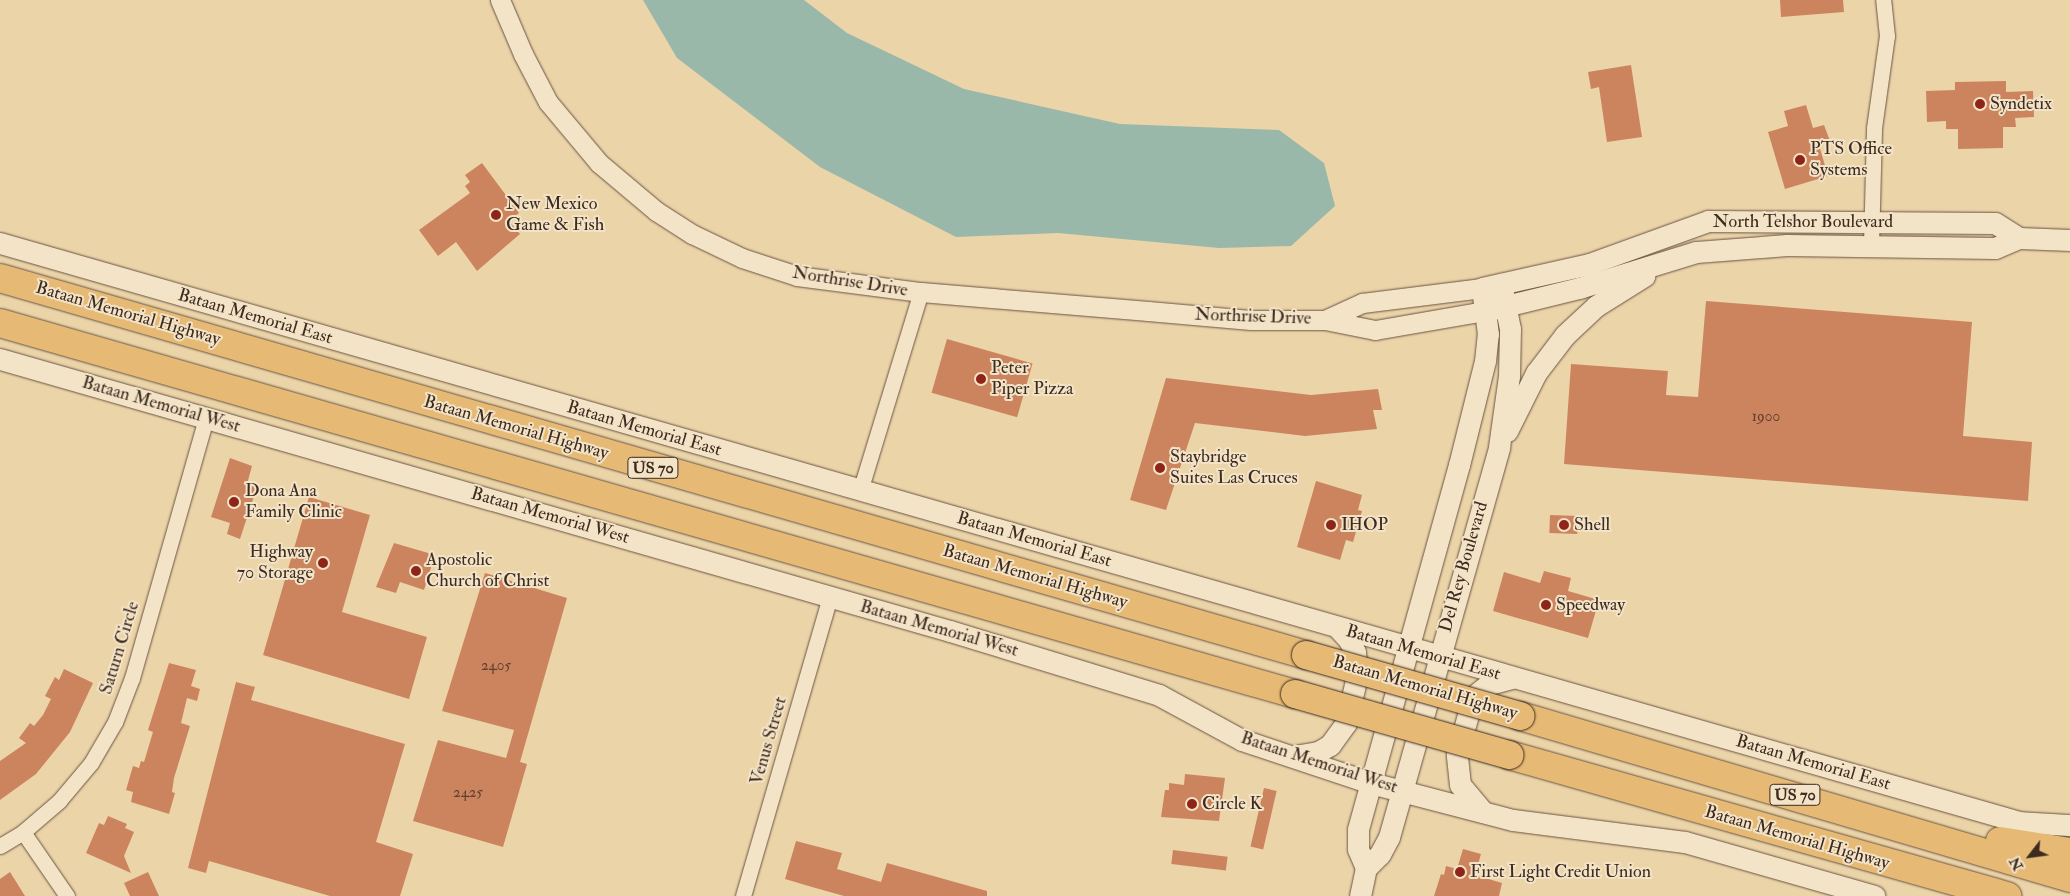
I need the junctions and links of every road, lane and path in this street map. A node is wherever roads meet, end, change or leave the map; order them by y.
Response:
1 (500, 0) edge
2 (1884, 0) edge
3 (1872, 221) junction
4 (2019, 238) junction
5 (2070, 240) edge
6 (0, 243) edge
7 (1871, 245) junction
8 (1696, 252) junction
9 (0, 278) edge
10 (1492, 286) junction
11 (921, 292) junction
12 (1506, 306) junction
13 (1485, 311) junction
14 (1324, 320) junction
15 (0, 323) edge
16 (0, 343) edge
17 (121, 357) junction
18 (0, 358) edge
19 (206, 418) junction
20 (1500, 447) junction
21 (1460, 465) junction
22 (1491, 478) junction
23 (860, 491) junction
24 (830, 597) junction
25 (1338, 629) junction
26 (1409, 648) junction
27 (1438, 656) junction
28 (1511, 678) junction
29 (1294, 756) junction
30 (1371, 783) junction
31 (1403, 791) junction
32 (1484, 813) junction
33 (1865, 815) junction
34 (2070, 825) edge
35 (23, 832) junction
36 (0, 846) edge
37 (2070, 852) edge
38 (1366, 868) junction
39 (2070, 878) edge
40 (67, 896) edge
41 (743, 896) edge
42 (1360, 896) edge
43 (1874, 896) edge
44 (2007, 896) edge

1 - 11 street, Northrise Drive
2 - 3 street
3 - 4 main road, North Telshor Boulevard
3 - 7 street
3 - 10 main road, North Telshor Boulevard
4 - 5 main road, North Telshor Boulevard
4 - 7 main road, North Telshor Boulevard
6 - 23 main road, Bataan Memorial East
7 - 8 main road, North Telshor Boulevard
8 - 12 main road, North Telshor Boulevard
8 - 20 main road
9 - 33 highway, Bataan Memorial Highway / US 70, bridge
10 - 12 main road, Del Rey Boulevard
10 - 13 main road, Del Rey Boulevard
10 - 14 street, Northrise Drive
11 - 14 street, Northrise Drive
11 - 23 street
12 - 13 main road, Northrise Drive
12 - 20 main road, Del Rey Boulevard
13 - 14 street, Northrise Drive
13 - 21 main road, Del Rey Boulevard
15 - 17 highway, Bataan Memorial Highway / US 70
16 - 17 highway
17 - 44 highway, Bataan Memorial Highway / US 70, bridge
18 - 19 main road, Bataan Memorial West
19 - 24 main road, Bataan Memorial West
19 - 35 street, Saturn Circle
20 - 22 main road, Del Rey Boulevard
21 - 22 main road
21 - 26 main road, Del Rey Boulevard
22 - 27 main road, Del Rey Boulevard
23 - 25 main road, Bataan Memorial East
24 - 29 main road, Bataan Memorial West
24 - 41 street, Venus Street
25 - 26 main road, Bataan Memorial East
25 - 29 main road
26 - 27 main road, Bataan Memorial East
26 - 30 main road, Del Rey Boulevard
27 - 28 main road, Bataan Memorial East
27 - 31 main road, Del Rey Boulevard
28 - 32 main road
28 - 34 main road, Bataan Memorial East
29 - 30 main road, Bataan Memorial West
30 - 31 main road, Bataan Memorial West
30 - 38 main road, Del Rey Boulevard
31 - 32 main road, Bataan Memorial West
31 - 38 main road, Del Rey Boulevard
32 - 43 main road, Bataan Memorial West
33 - 37 highway
33 - 39 highway, Bataan Memorial Highway / US 70
35 - 36 street, Saturn Circle
35 - 40 street
38 - 42 main road, Del Rey Boulevard

